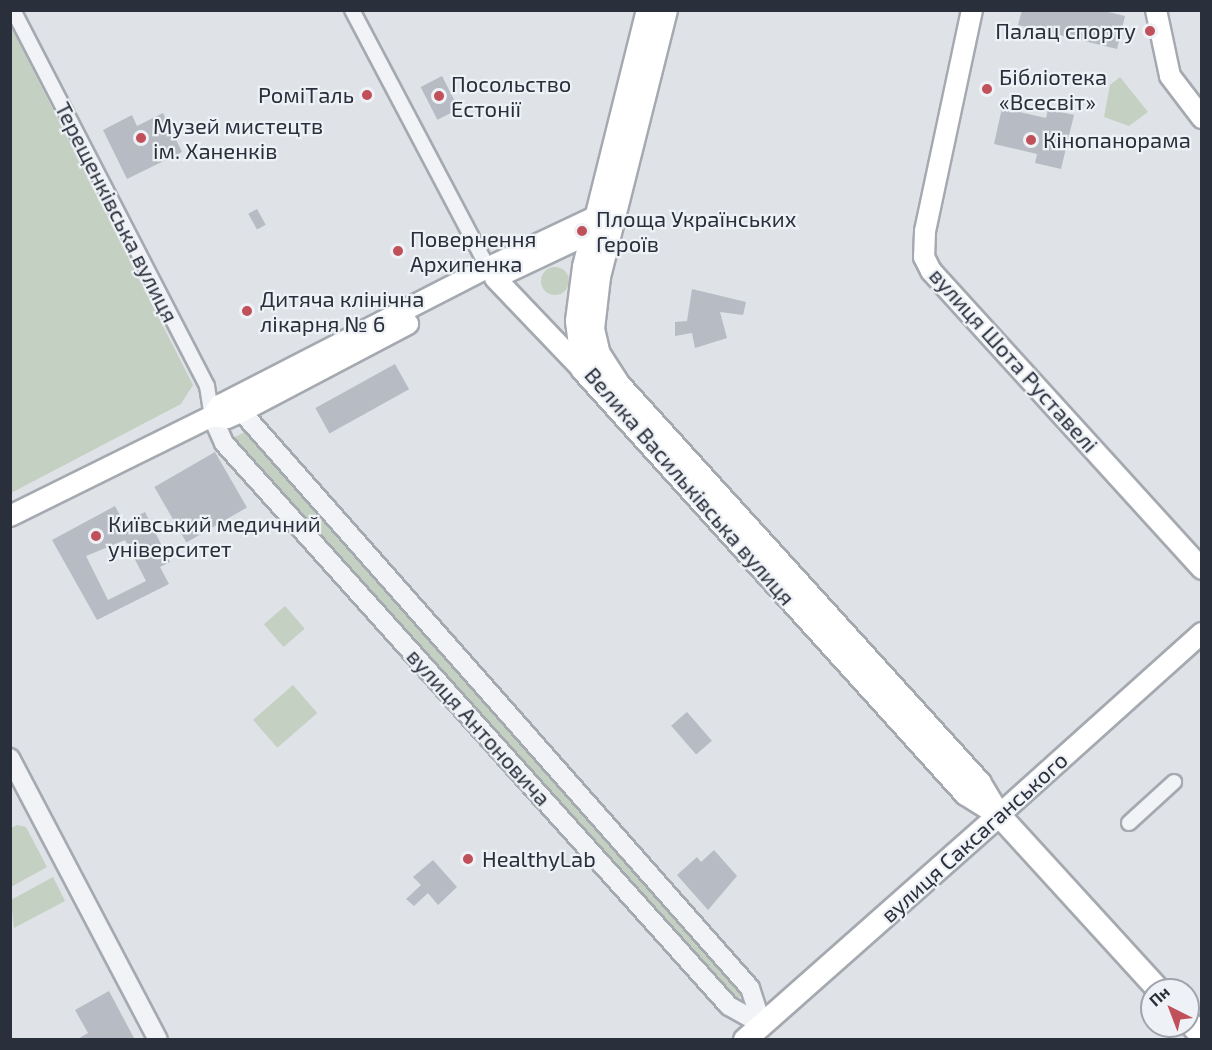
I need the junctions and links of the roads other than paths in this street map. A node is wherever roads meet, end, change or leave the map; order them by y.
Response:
1 (13, 10) edge
2 (352, 10) edge
3 (648, 10) edge
4 (666, 10) edge
5 (972, 10) edge
6 (1156, 10) edge
7 (1202, 118) edge
8 (602, 222) junction
9 (491, 273) junction
10 (583, 370) junction
11 (236, 405) junction
12 (212, 416) junction
13 (10, 516) edge
14 (1202, 569) edge
15 (1202, 633) edge
16 (10, 758) edge
17 (1174, 782) dead end
18 (999, 815) junction
19 (1129, 823) dead end
20 (1148, 978) edge
21 (769, 1032) edge
22 (158, 1040) edge
23 (745, 1040) edge

1 - 12 street, Терещенківська вулиця
2 - 9 street
3 - 8 main road, Велика Васильківська вулиця
4 - 8 main road, Велика Васильківська вулиця
5 - 14 main road, вулиця Шота Руставелі
6 - 7 main road
8 - 9 main road
8 - 10 main road, Велика Васильківська вулиця
8 - 18 main road, Велика Васильківська вулиця
9 - 10 main road
9 - 11 main road
10 - 18 main road, Велика Васильківська вулиця
11 - 12 main road
11 - 21 street, вулиця Антоновича
12 - 13 main road
12 - 21 street, вулиця Антоновича
15 - 18 main road, вулиця Саксаганського
16 - 22 street
17 - 19 street
18 - 20 main road, Велика Васильківська вулиця
18 - 21 main road, вулиця Саксаганського
21 - 23 main road, вулиця Саксаганського

